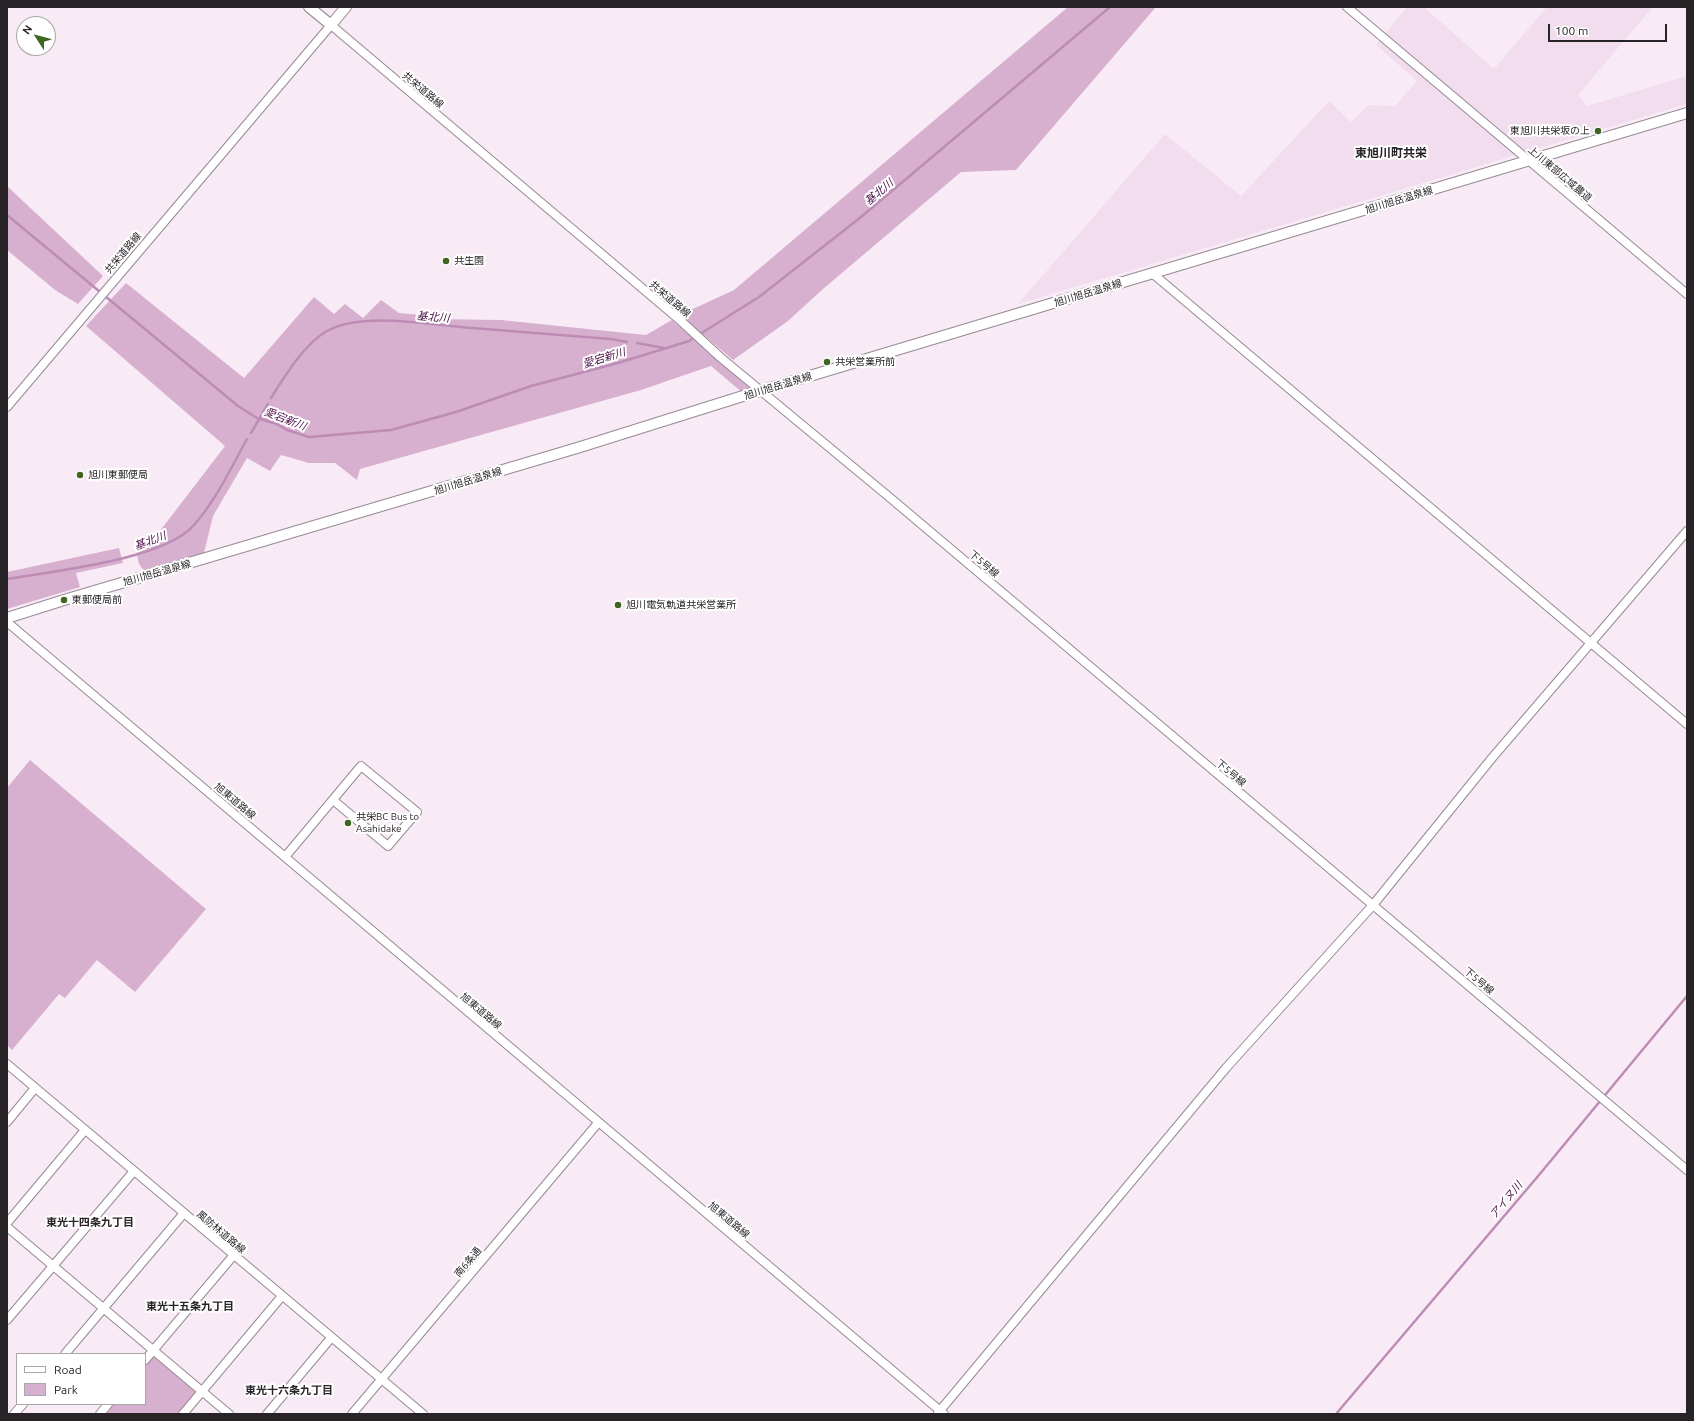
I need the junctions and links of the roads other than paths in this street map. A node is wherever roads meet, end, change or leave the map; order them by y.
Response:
1 (309, 7) edge
2 (346, 7) edge
3 (1347, 7) edge
4 (331, 25) junction
5 (1687, 113) edge
6 (1529, 161) junction
7 (1152, 273) junction
8 (1687, 294) edge
9 (762, 391) junction
10 (7, 407) edge
11 (1687, 531) edge
12 (7, 618) edge
13 (7, 622) edge
14 (1591, 643) junction
15 (1687, 724) edge
16 (333, 800) junction
17 (285, 857) junction
18 (1373, 905) junction
19 (7, 1064) edge
20 (35, 1088) junction
21 (7, 1122) edge
22 (598, 1123) junction
23 (85, 1130) junction
24 (1687, 1170) edge
25 (134, 1171) junction
26 (184, 1213) junction
27 (7, 1223) edge
28 (7, 1227) edge
29 (233, 1256) junction
30 (53, 1265) junction
31 (282, 1296) junction
32 (103, 1309) junction
33 (7, 1320) edge
34 (331, 1338) junction
35 (153, 1350) junction
36 (66, 1353) edge
37 (146, 1359) edge
38 (381, 1379) junction
39 (202, 1391) junction
40 (22, 1405) edge
41 (107, 1405) edge
42 (940, 1413) edge
43 (14, 1414) edge
44 (100, 1414) edge
45 (183, 1414) edge
46 (229, 1414) edge
47 (267, 1414) edge
48 (352, 1414) edge
49 (423, 1414) edge

1 - 4 main road
2 - 4 main road
3 - 6 street, 上川東部広域農道
4 - 9 street, 共栄道路線
4 - 10 street, 共栄道路線
5 - 6 main road, 旭川旭岳温泉線
6 - 7 main road, 旭川旭岳温泉線
6 - 8 street, 上川東部広域農道
7 - 9 main road, 旭川旭岳温泉線
7 - 14 street
9 - 12 main road, 旭川旭岳温泉線
9 - 18 street, 下5号線
11 - 14 street
13 - 17 street, 旭東道路線
14 - 15 street
14 - 18 street
16 - 16 street
16 - 17 street
17 - 22 street, 旭東道路線
18 - 24 street, 下5号線
18 - 42 street
19 - 20 street, 風防林道路線
20 - 21 street
20 - 23 street, 風防林道路線
22 - 38 street, 南6条通
22 - 42 street, 旭東道路線
23 - 25 street, 風防林道路線
23 - 27 street
25 - 26 street, 風防林道路線
25 - 30 street
26 - 29 street, 風防林道路線
26 - 32 street
28 - 30 street
29 - 31 street, 風防林道路線
29 - 35 street
30 - 32 street
30 - 33 street
31 - 34 street, 風防林道路線
31 - 39 street
32 - 35 street
32 - 36 street
34 - 38 street, 風防林道路線
34 - 47 street
35 - 37 street
35 - 39 street
38 - 48 street, 南6条通
38 - 49 street, 風防林道路線
39 - 45 street
39 - 46 street
40 - 43 street
41 - 44 street

